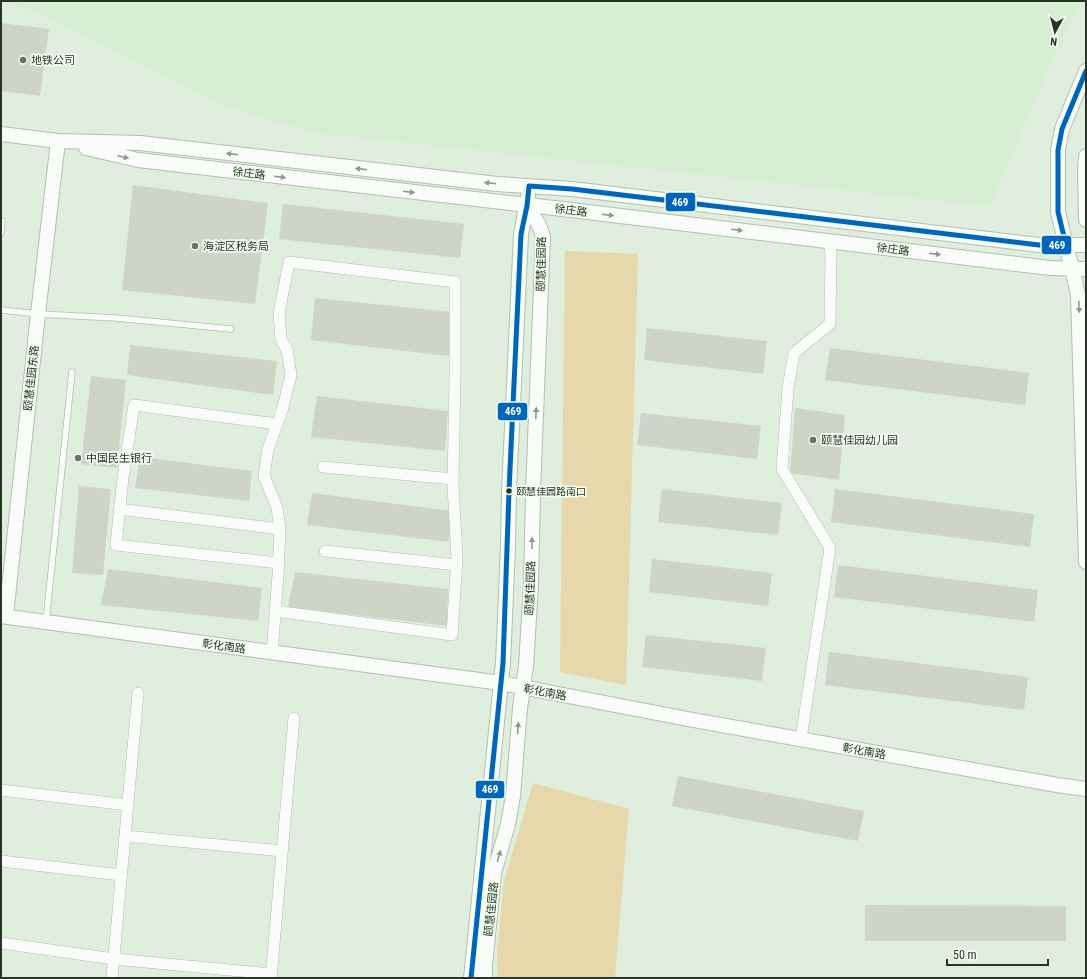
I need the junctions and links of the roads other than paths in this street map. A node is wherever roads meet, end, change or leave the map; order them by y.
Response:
1 (1086, 71) edge
2 (1, 134) edge
3 (58, 141) junction
4 (1086, 156) edge
5 (529, 186) junction
6 (527, 206) junction
7 (1086, 220) edge
8 (2, 221) dead end
9 (1, 233) edge
10 (829, 242) junction
11 (1066, 245) junction
12 (1086, 245) edge
13 (1072, 269) junction
14 (1086, 269) edge
15 (1, 310) edge
16 (38, 314) junction
17 (231, 329) dead end
18 (72, 372) dead end
19 (277, 424) junction
20 (322, 467) dead end
21 (453, 479) junction
22 (119, 509) junction
23 (280, 529) junction
24 (325, 551) dead end
25 (1086, 562) edge
26 (279, 563) junction
27 (457, 565) junction
28 (276, 611) junction
29 (3, 616) edge
30 (46, 622) junction
31 (272, 653) junction
32 (501, 683) junction
33 (138, 693) dead end
34 (294, 718) dead end
35 (801, 739) junction
36 (1086, 788) edge
37 (1, 790) edge
38 (128, 805) junction
39 (125, 836) junction
40 (282, 851) junction
41 (1, 861) edge
42 (121, 875) junction
43 (1, 943) edge
44 (114, 959) junction
45 (271, 976) edge
46 (112, 978) edge
47 (471, 978) edge
48 (485, 978) edge

1 - 11 street
2 - 3 street, 徐庄路
5 -> 3 street, 徐庄路
3 -> 6 street, 徐庄路
3 - 16 street, 颐慧佳园东路
4 - 7 street
5 - 6 street
5 - 11 street, 徐庄路
6 -> 10 street, 徐庄路
6 - 32 street, 颐慧佳园路
48 -> 6 street, 颐慧佳园路
8 - 9 lane
10 -> 13 street, 徐庄路
10 - 35 street
11 - 12 street, 徐庄路
11 - 13 street
13 - 14 street, 徐庄路
13 -> 25 street
15 - 16 lane
16 - 17 lane
16 - 29 street, 颐慧佳园东路
18 - 30 lane
19 - 21 street
19 - 22 street
19 - 23 street
20 - 21 street
21 - 27 street
22 - 23 street
22 - 26 street
23 - 26 street
24 - 27 street
26 - 28 street
27 - 28 street
28 - 31 street
29 - 30 street, 彰化南路
30 - 31 street, 彰化南路
31 - 32 street, 彰化南路
32 - 35 street, 彰化南路
32 - 47 street, 颐慧佳园路
33 - 38 street
34 - 40 street
35 - 36 street, 彰化南路
37 - 38 street
38 - 39 street
39 - 40 street
39 - 42 street
40 - 45 street
41 - 42 street
42 - 44 street
43 - 44 street
44 - 45 street
44 - 46 street

